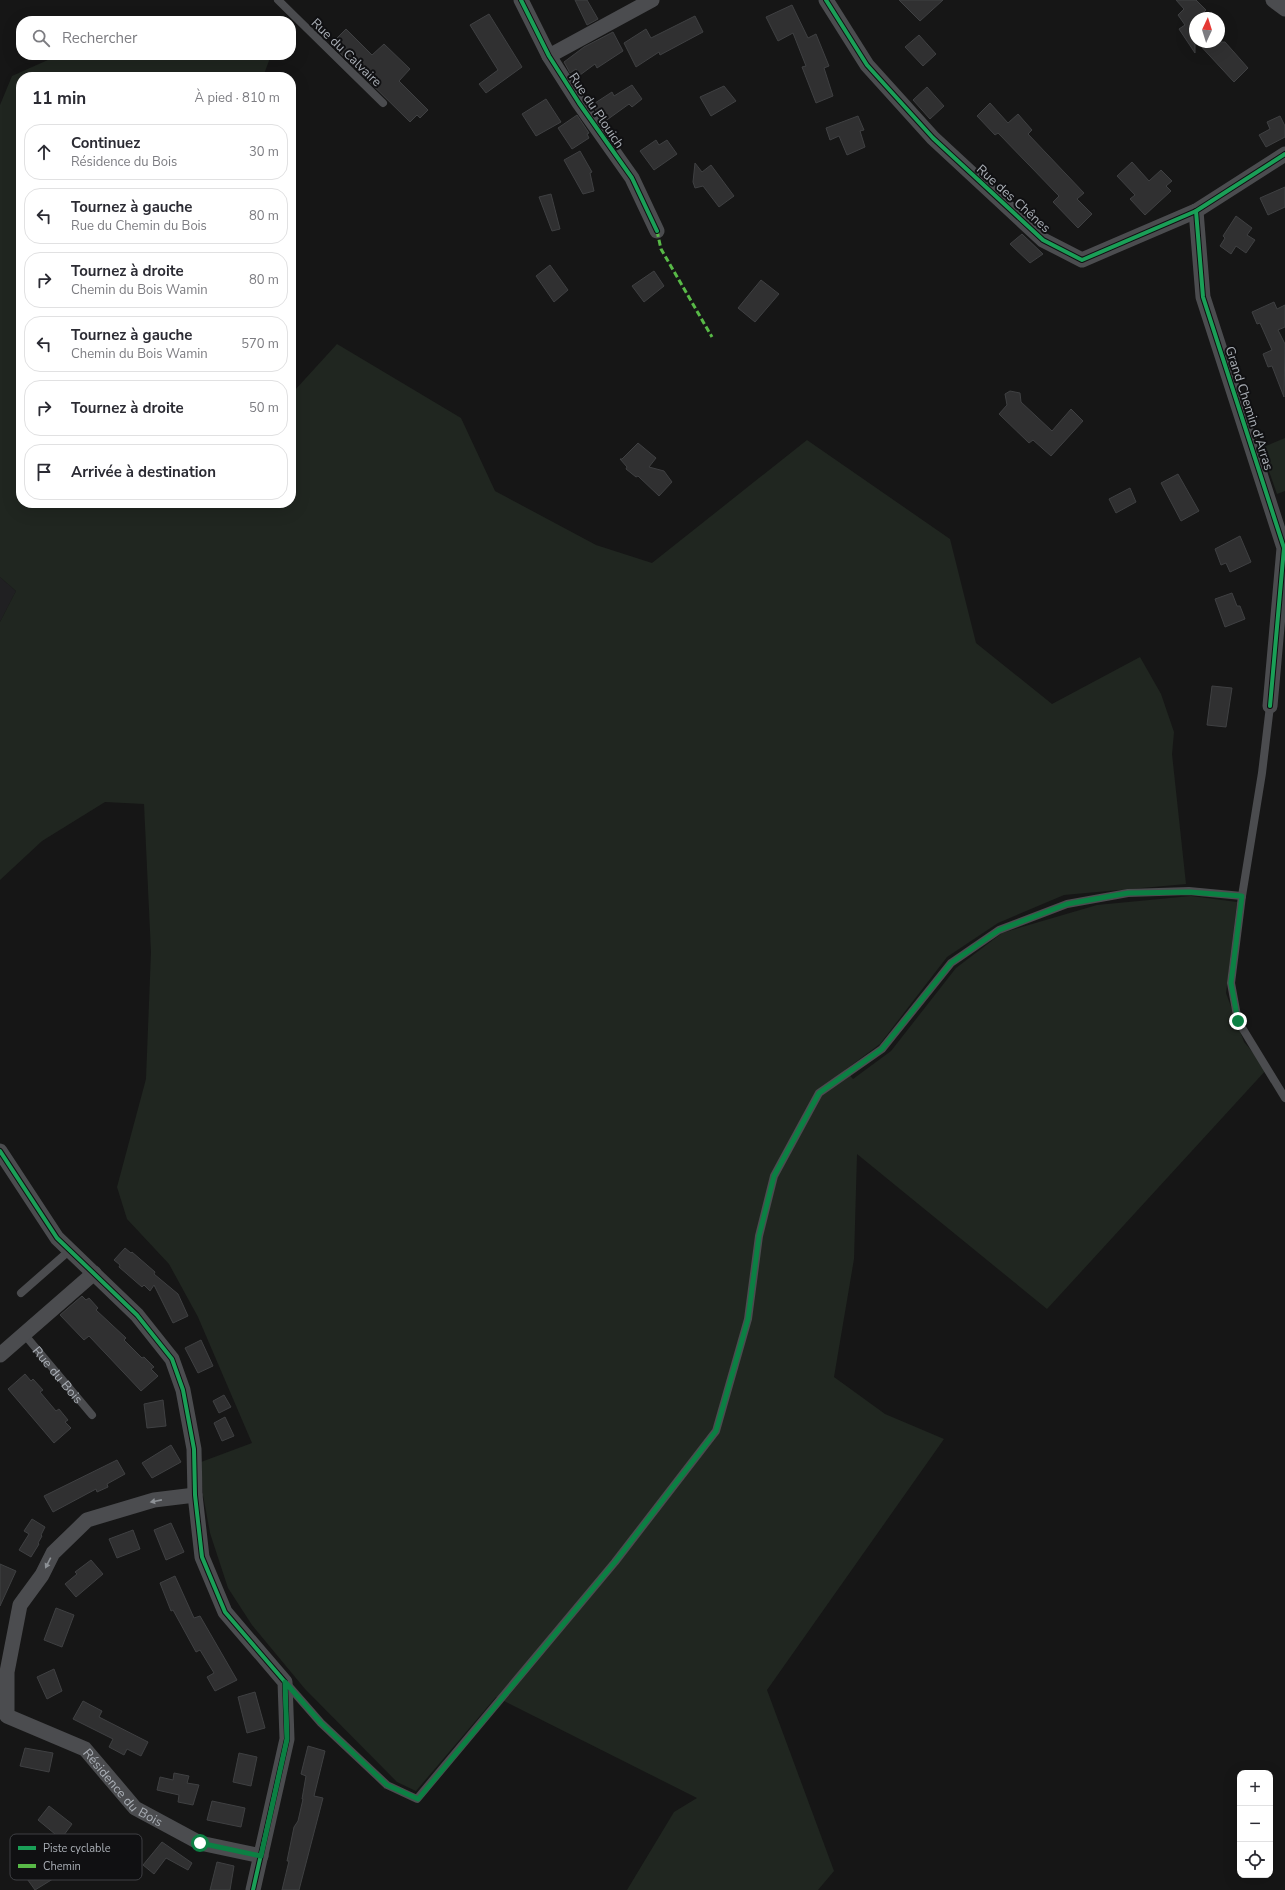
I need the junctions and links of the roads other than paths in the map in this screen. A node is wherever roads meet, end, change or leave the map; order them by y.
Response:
1 (278, 0) edge
2 (521, 0) edge
3 (652, 0) edge
4 (826, 0) edge
5 (1273, 0) edge
6 (1285, 10) edge
7 (294, 16) edge
8 (296, 18) edge
9 (550, 56) junction
10 (383, 103) dead end
11 (1285, 154) edge
12 (1196, 211) junction
13 (657, 231) dead end
14 (1270, 706) joint
15 (1242, 896) junction
16 (1285, 1098) edge
17 (0, 1151) edge
18 (70, 1250) junction
19 (94, 1273) junction
20 (21, 1294) dead end
21 (24, 1334) junction
22 (0, 1355) edge
23 (92, 1415) dead end
24 (195, 1495) junction
25 (285, 1682) junction
26 (261, 1856) junction
27 (253, 1890) edge

1 - 7 lane, Rue du Calvaire
2 - 9 street, Rue du Plouich
3 - 9 street
4 - 12 street, Rue des Chênes
5 - 6 street
8 - 10 lane, Rue du Calvaire
9 - 13 street, Rue du Plouich
11 - 12 street, Rue des Chênes
12 - 14 street, Grand Chemin d'Arras
14 - 15 lane
15 - 16 lane
15 - 25 lane
17 - 18 street
18 - 19 street
18 - 20 lane
19 - 21 street, Rue du Bois
19 - 24 street
21 - 22 street, Rue du Bois
21 - 23 lane, Rue du Bois
24 - 25 street
24 -> 26 street, Résidence du Bois
25 - 26 street
26 - 27 street

